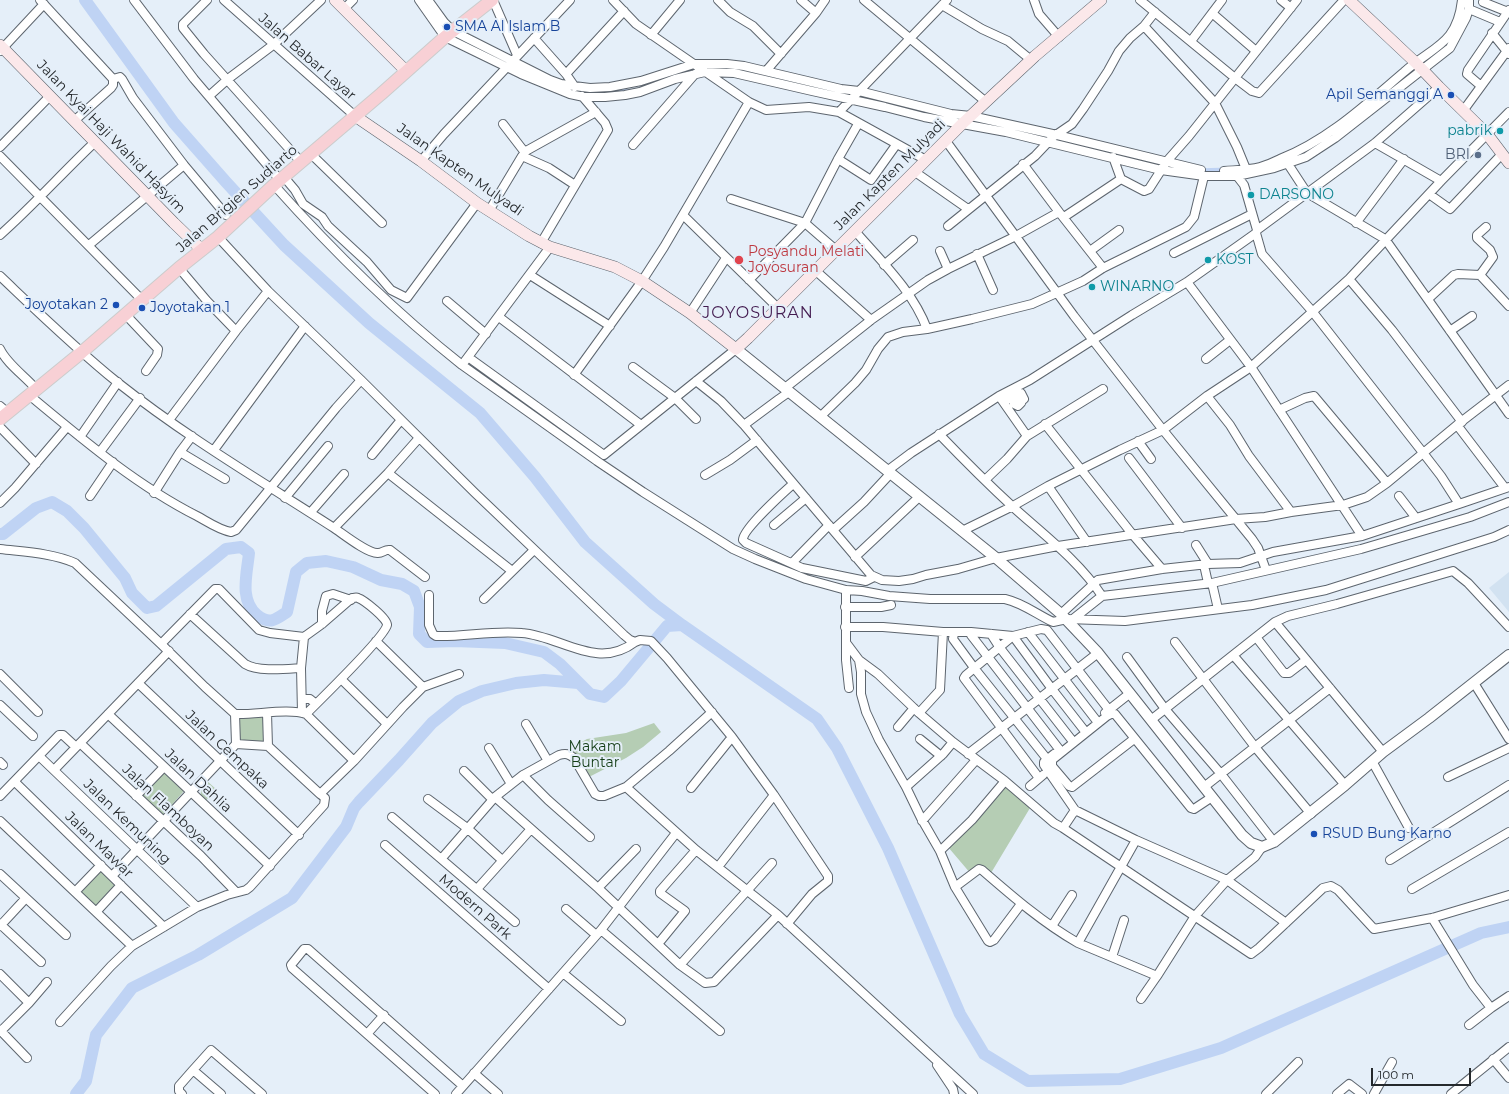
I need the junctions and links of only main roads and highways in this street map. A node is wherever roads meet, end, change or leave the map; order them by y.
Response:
1 (335, 0) edge
2 (492, 0) edge
3 (1101, 0) edge
4 (1349, 0) edge
5 (1, 48) edge
6 (406, 71) junction
7 (355, 116) junction
8 (1509, 163) edge
9 (202, 250) junction
10 (3, 413) edge

1 - 6 main road
2 - 6 main road, Jalan Brigjen Sudiarto
3 - 7 main road, Jalan Kapten Mulyadi
4 - 8 main road
5 - 9 main road, Jalan Kyai Haji Wahid Hasyim
6 - 7 main road, Jalan Brigjen Sudiarto
7 - 9 main road, Jalan Brigjen Sudiarto
9 - 10 main road, Jalan Brigjen Sudiarto

